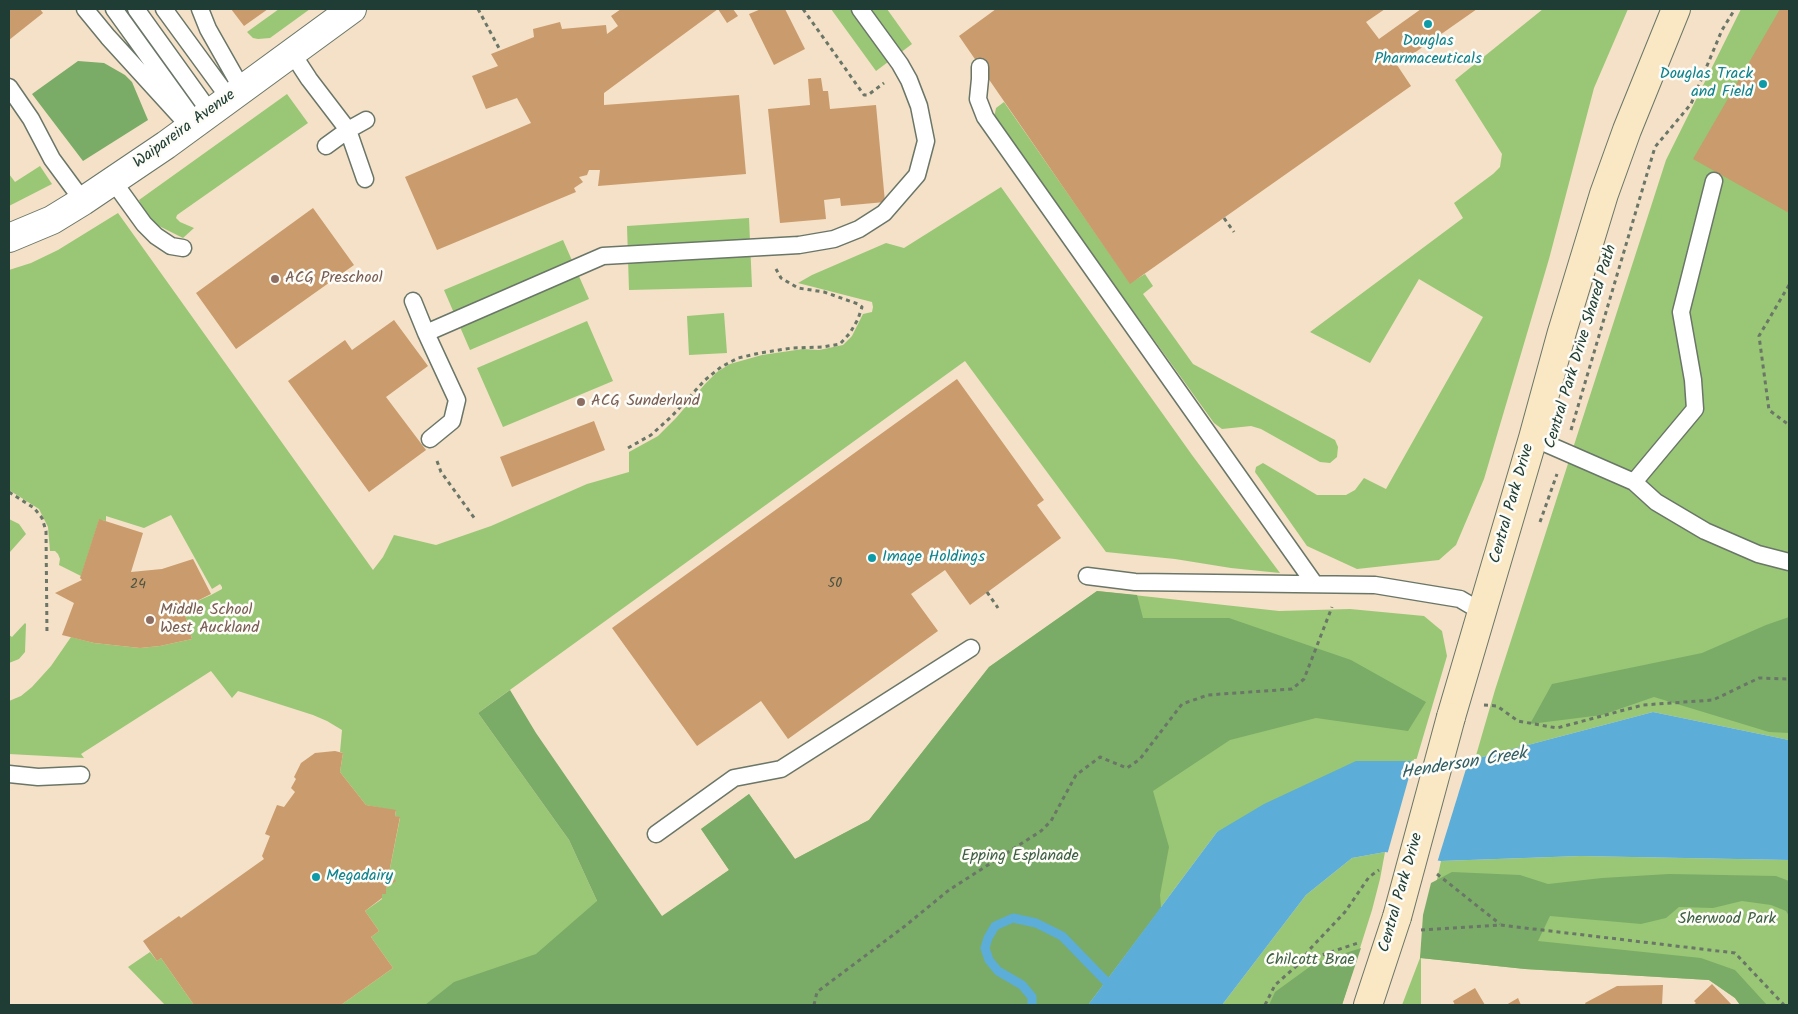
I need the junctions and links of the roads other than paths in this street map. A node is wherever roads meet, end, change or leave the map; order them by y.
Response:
1 (85, 9) edge
2 (114, 9) edge
3 (136, 9) edge
4 (164, 9) edge
5 (192, 9) edge
6 (200, 9) edge
7 (352, 9) edge
8 (860, 9) edge
9 (1676, 9) edge
10 (213, 38) junction
11 (292, 53) junction
12 (980, 67) dead end
13 (9, 87) edge
14 (213, 110) junction
15 (366, 120) dead end
16 (348, 130) junction
17 (326, 146) dead end
18 (365, 179) dead end
19 (114, 181) junction
20 (1714, 181) dead end
21 (83, 201) junction
22 (9, 238) edge
23 (183, 248) dead end
24 (413, 301) dead end
25 (426, 333) junction
26 (1532, 438) junction
27 (430, 439) road end
28 (1634, 482) junction
29 (1789, 562) edge
30 (1087, 576) dead end
31 (1314, 583) junction
32 (1482, 612) junction
33 (971, 648) dead end
34 (9, 774) edge
35 (81, 775) dead end
36 (656, 834) dead end
37 (1368, 1005) edge

1 - 14 lane
2 - 14 lane
3 - 14 lane
4 - 14 lane
5 - 10 lane
6 - 10 lane
7 - 11 street, Waipareira Avenue
8 - 25 lane
9 - 26 main road, Central Park Drive
10 - 14 lane
11 - 14 street, Waipareira Avenue
11 - 16 lane
12 - 31 lane
13 - 21 lane
14 - 19 street, Waipareira Avenue
15 - 16 lane
16 - 17 lane
16 - 18 lane
19 - 21 street, Waipareira Avenue
19 - 23 lane
20 - 28 lane
21 - 22 street, Waipareira Avenue
24 - 25 lane
25 - 27 lane
26 - 28 lane
26 - 32 main road, Central Park Drive
28 - 29 lane
30 - 31 lane
31 - 32 lane
32 - 37 main road, Central Park Drive, bridge
33 - 36 lane
34 - 35 lane

